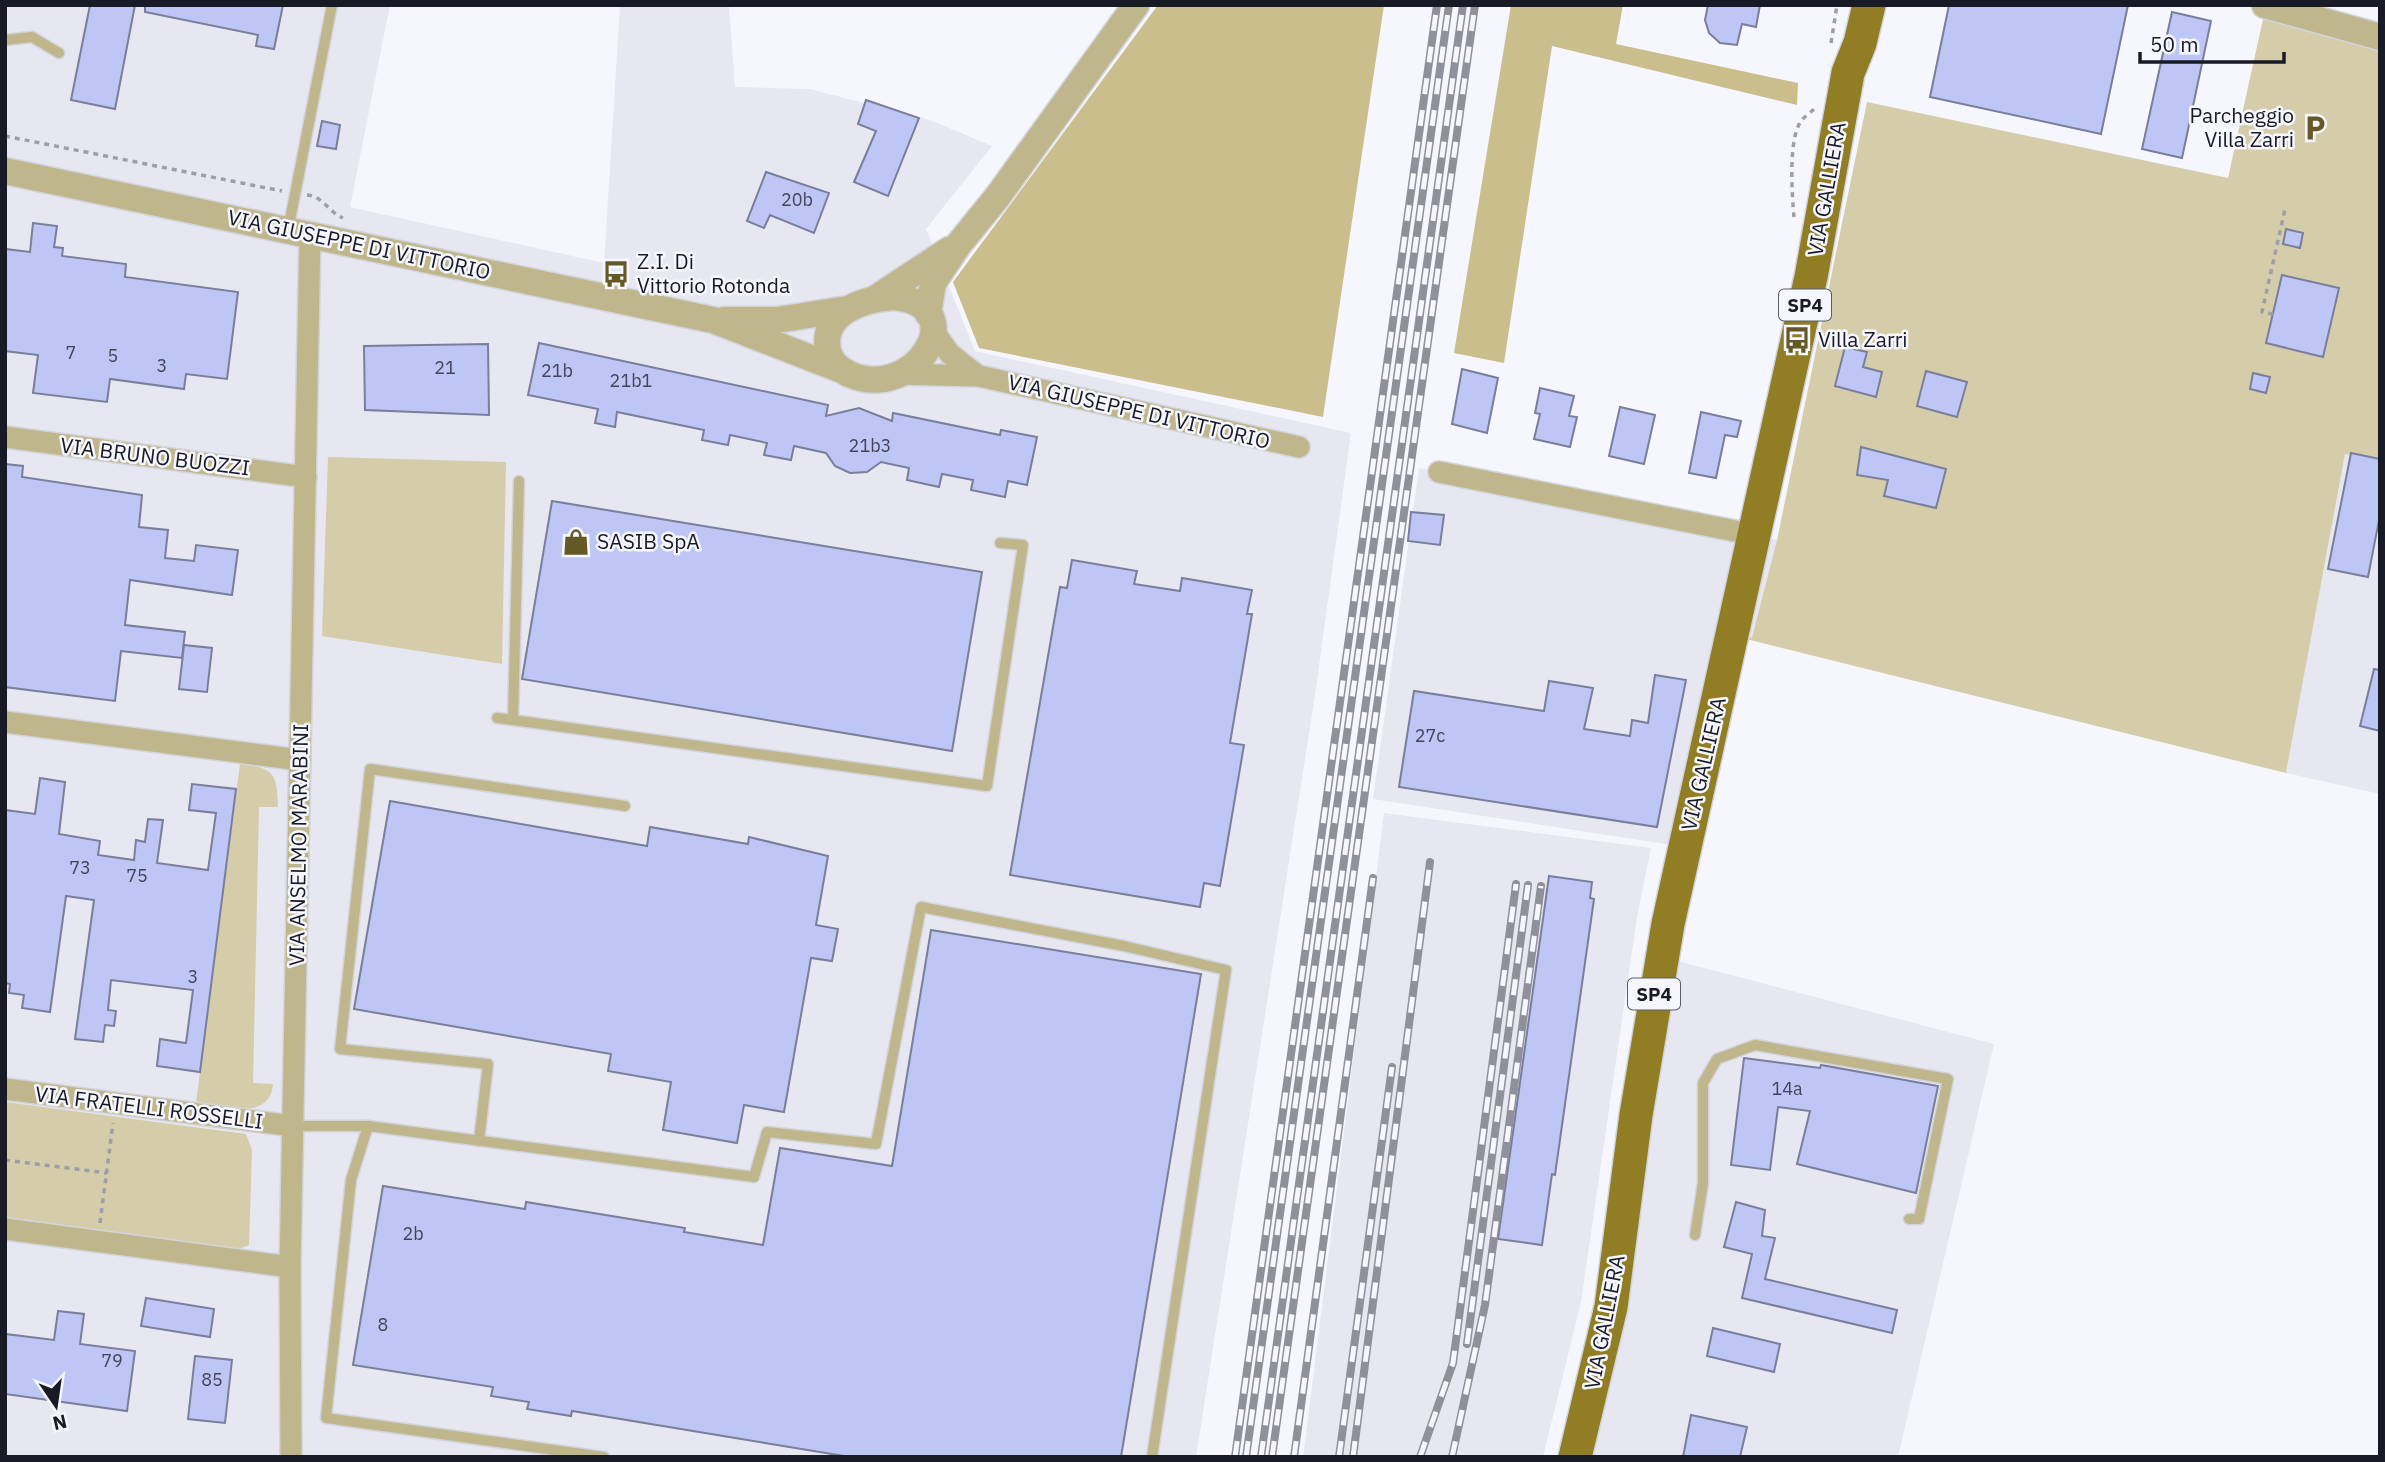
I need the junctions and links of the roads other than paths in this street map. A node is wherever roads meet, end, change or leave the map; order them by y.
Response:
1 (332, 5) edge
2 (1136, 5) edge
3 (1851, 5) edge
4 (1869, 5) edge
5 (2265, 5) edge
6 (2380, 37) edge
7 (5, 40) edge
8 (59, 53) dead end
9 (1848, 73) junction
10 (5, 171) edge
11 (299, 232) junction
12 (959, 244) junction
13 (875, 298) junction
14 (847, 309) junction
15 (712, 320) junction
16 (931, 322) junction
17 (839, 369) junction
18 (897, 374) junction
19 (979, 376) junction
20 (5, 437) edge
21 (1299, 447) dead end
22 (1439, 472) dead end
23 (306, 477) junction
24 (519, 481) dead end
25 (1755, 535) junction
26 (1000, 543) dead end
27 (497, 718) dead end
28 (513, 720) junction
29 (5, 722) edge
30 (300, 760) junction
31 (625, 806) dead end
32 (5, 1089) edge
33 (293, 1126) junction
34 (368, 1126) junction
35 (479, 1140) junction
36 (1909, 1219) dead end
37 (5, 1229) edge
38 (1695, 1236) dead end
39 (290, 1268) junction
40 (291, 1457) edge
41 (604, 1457) edge
42 (1152, 1457) edge
43 (1575, 1457) edge

1 - 11 lane
2 - 12 street, VIA GIUSEPPE DI VITTORIO
3 - 9 main road, VIA GALLIERA / SP4
4 - 9 main road, VIA GALLIERA / SP4
5 - 6 street
7 - 8 lane
9 - 25 main road, VIA GALLIERA / SP4
10 - 11 street, VIA GIUSEPPE DI VITTORIO
11 - 15 street, VIA GIUSEPPE DI VITTORIO
11 - 23 street, VIA ANSELMO MARABINI
12 - 13 street, VIA GIUSEPPE DI VITTORIO
12 - 16 street, VIA GIUSEPPE DI VITTORIO
13 - 14 street, VIA GIUSEPPE DI VITTORIO
13 - 16 street, VIA GIUSEPPE DI VITTORIO
14 - 15 street, VIA GIUSEPPE DI VITTORIO
14 - 17 street
15 - 17 street, VIA GIUSEPPE DI VITTORIO
16 - 18 street, VIA GIUSEPPE DI VITTORIO
16 - 19 street, VIA GIUSEPPE DI VITTORIO
17 - 18 street, VIA GIUSEPPE DI VITTORIO
18 - 19 street, VIA GIUSEPPE DI VITTORIO
19 - 21 street, VIA GIUSEPPE DI VITTORIO
20 - 23 street, VIA BRUNO BUOZZI
22 - 25 street
23 - 30 street, VIA ANSELMO MARABINI
24 - 28 lane
25 - 43 main road, VIA GALLIERA / SP4
26 - 28 lane
27 - 28 lane
29 - 30 street
30 - 33 street, VIA ANSELMO MARABINI
31 - 35 lane
32 - 33 street, VIA FRATELLI ROSSELLI
33 - 34 lane
33 - 39 street, VIA ANSELMO MARABINI
34 - 35 lane
34 - 41 lane
35 - 42 lane
36 - 38 lane
37 - 39 street
39 - 40 street, VIA ANSELMO MARABINI

